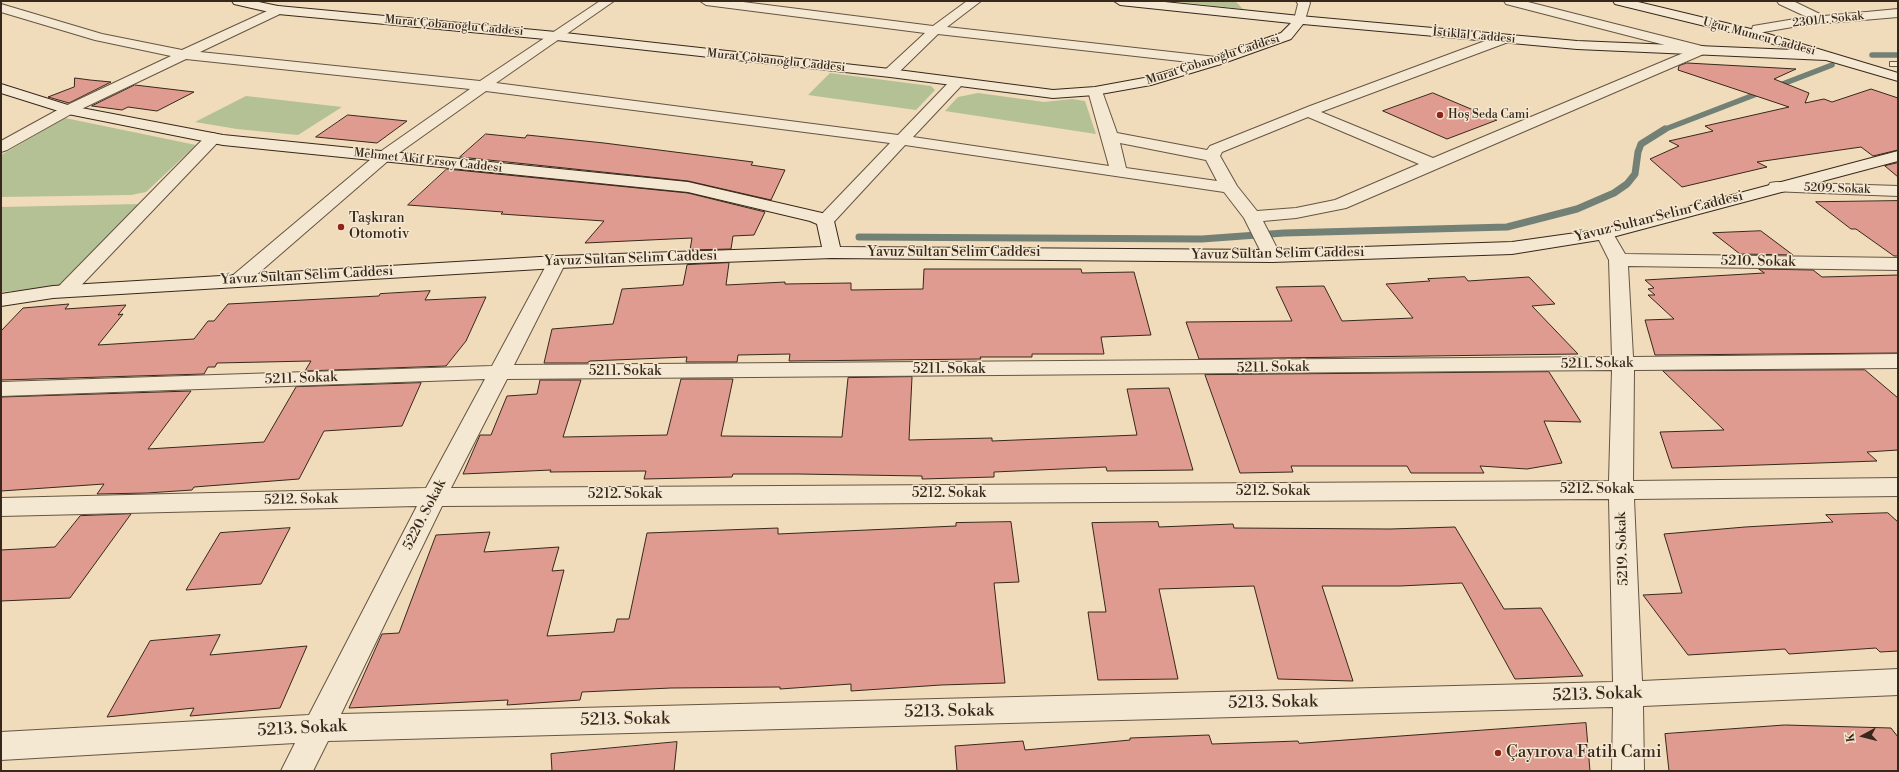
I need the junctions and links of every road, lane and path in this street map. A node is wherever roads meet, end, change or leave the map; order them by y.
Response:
1 (242, 1) edge
2 (608, 1) edge
3 (706, 1) edge
4 (975, 1) edge
5 (1120, 1) edge
6 (1302, 1) edge
7 (1510, 1) edge
8 (1619, 1) edge
9 (1641, 1) edge
10 (1783, 1) edge
11 (1, 8) edge
12 (278, 10) junction
13 (1898, 13) edge
14 (1857, 17) junction
15 (1300, 20) junction
16 (1823, 20) junction
17 (1891, 26) dead end
18 (935, 30) junction
19 (1758, 30) junction
20 (556, 36) junction
21 (1506, 38) junction
22 (1701, 50) junction
23 (185, 55) junction
24 (1829, 56) junction
25 (1216, 61) junction
26 (1896, 65) edge
27 (890, 74) junction
28 (1898, 77) edge
29 (956, 83) junction
30 (482, 86) junction
31 (1, 88) edge
32 (1096, 91) junction
33 (68, 110) junction
34 (1309, 112) junction
35 (24, 134) junction
36 (1110, 136) junction
37 (1, 138) edge
38 (213, 138) junction
39 (900, 140) junction
40 (1, 147) edge
41 (1212, 156) junction
42 (1898, 156) edge
43 (383, 157) junction
44 (1432, 164) junction
45 (1119, 171) junction
46 (1776, 187) junction
47 (1229, 188) junction
48 (1898, 192) edge
49 (825, 221) junction
50 (1254, 221) junction
51 (1605, 234) junction
52 (1269, 250) junction
53 (832, 252) junction
54 (1618, 260) junction
55 (558, 262) junction
56 (1898, 264) edge
57 (239, 280) junction
58 (65, 291) junction
59 (1, 300) edge
60 (1898, 361) edge
61 (1623, 363) junction
62 (500, 372) junction
63 (1, 389) edge
64 (1898, 486) edge
65 (1621, 490) junction
66 (434, 496) junction
67 (1, 507) edge
68 (1898, 682) edge
69 (1628, 694) junction
70 (318, 728) junction
71 (1, 746) edge
72 (296, 771) edge
73 (1628, 771) edge

1 - 12 street, Murat Çobanoğlu Caddesi
2 - 20 street
3 - 18 street
4 - 18 street
5 - 15 street, İstiklal Caddesi
6 - 15 street
7 - 22 street
8 - 24 street, Uğur Mumcu Caddesi
9 - 19 street, Uğur Mumcu Caddesi
10 - 16 street
11 - 23 street
12 - 20 street, Murat Çobanoğlu Caddesi
12 - 23 street
13 - 14 street, 2301/1. Sokak
14 - 16 street, 2301/1. Sokak
14 - 17 street
15 - 21 street, İstiklal Caddesi
15 - 25 street, Murat Çobanoğlu Caddesi
16 - 19 street, 2301/1. Sokak
18 - 25 street
18 - 27 street
19 - 26 street, Uğur Mumcu Caddesi
20 - 27 street, Murat Çobanoğlu Caddesi
20 - 30 street
21 - 22 street, İstiklal Caddesi
21 - 34 street
22 - 24 street, İstiklal Caddesi
22 - 44 street
23 - 30 street
23 - 33 street
24 - 28 street, Uğur Mumcu Caddesi
25 - 32 street, Murat Çobanoğlu Caddesi
27 - 29 street, Murat Çobanoğlu Caddesi
29 - 32 street, Murat Çobanoğlu Caddesi
29 - 39 street
30 - 39 street
30 - 43 street
31 - 33 street, Mehmet Akif Ersoy Caddesi
32 - 36 street
33 - 35 street
33 - 38 street, Mehmet Akif Ersoy Caddesi
34 - 41 street
34 - 44 street
35 - 37 street
35 - 40 street
36 - 41 street
36 - 45 street
38 - 43 street, Mehmet Akif Ersoy Caddesi
38 - 58 street
39 - 45 street
39 - 49 street
41 - 47 street
42 - 46 street, Yavuz Sultan Selim Caddesi
43 - 49 street, Mehmet Akif Ersoy Caddesi
43 - 57 street
44 - 50 street
45 - 47 street
46 - 48 street, 5209. Sokak
46 - 51 street, Yavuz Sultan Selim Caddesi
47 - 50 street
49 - 53 street
50 - 52 street
51 - 52 street, Yavuz Sultan Selim Caddesi
51 - 54 street, 5219. Sokak
52 - 53 street, Yavuz Sultan Selim Caddesi
53 - 55 street, Yavuz Sultan Selim Caddesi
54 - 56 street, 5210. Sokak
54 - 61 street, 5219. Sokak
55 - 57 street, Yavuz Sultan Selim Caddesi
55 - 62 street, 5220. Sokak
57 - 58 street, Yavuz Sultan Selim Caddesi
58 - 59 street, Yavuz Sultan Selim Caddesi
60 - 61 street, 5211. Sokak
61 - 62 street, 5211. Sokak
61 - 65 street, 5219. Sokak
62 - 63 street, 5211. Sokak
62 - 66 street, 5220. Sokak
64 - 65 street, 5212. Sokak
65 - 66 street, 5212. Sokak
65 - 69 street, 5219. Sokak
66 - 67 street, 5212. Sokak
66 - 70 street, 5220. Sokak
68 - 69 street, 5213. Sokak
69 - 70 street, 5213. Sokak
69 - 73 street, 5219. Sokak
70 - 71 street, 5213. Sokak
70 - 72 street, 5220. Sokak

